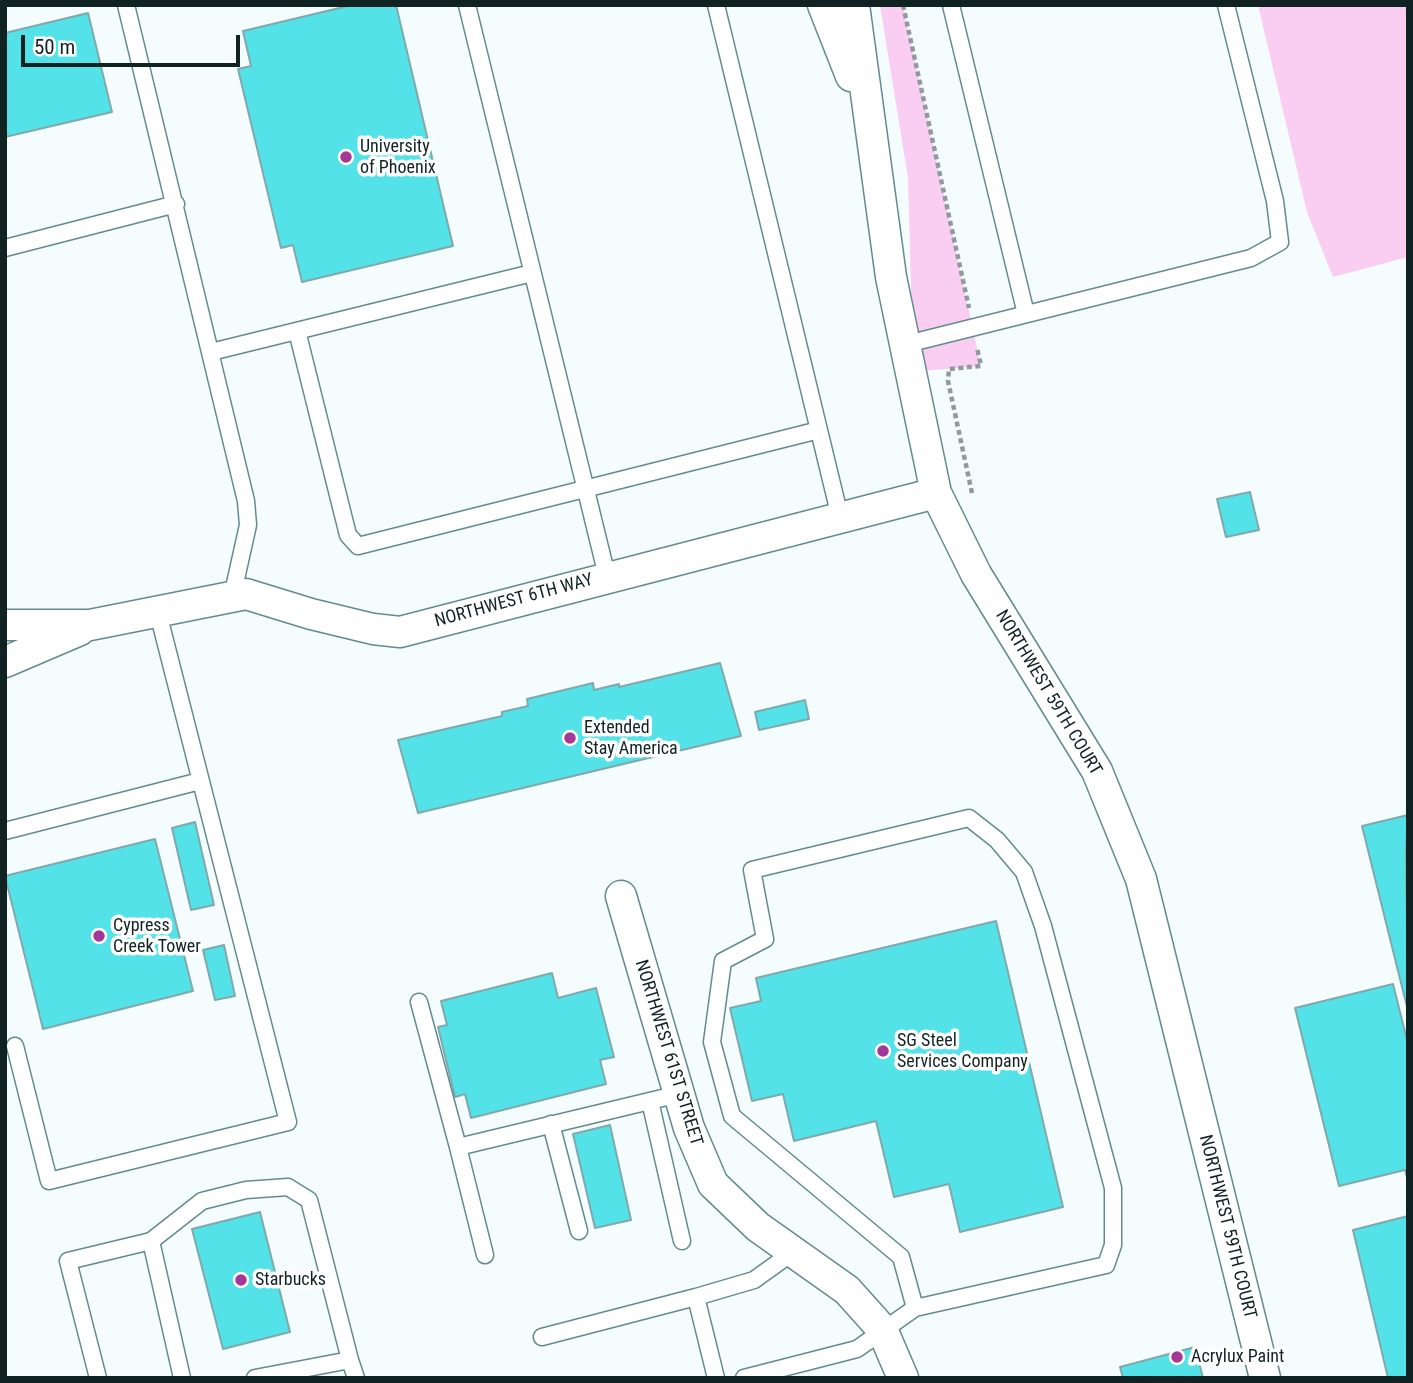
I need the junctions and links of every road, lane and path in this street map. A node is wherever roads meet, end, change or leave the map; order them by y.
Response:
1 (126, 5) edge
2 (467, 5) edge
3 (716, 5) edge
4 (823, 5) edge
5 (854, 5) edge
6 (951, 5) edge
7 (1226, 5) edge
8 (871, 133) junction
9 (176, 204) junction
10 (5, 248) edge
11 (532, 272) junction
12 (1026, 314) junction
13 (298, 331) junction
14 (907, 344) junction
15 (211, 352) junction
16 (819, 430) junction
17 (585, 489) junction
18 (936, 493) junction
19 (840, 517) junction
20 (607, 576) junction
21 (232, 597) junction
22 (158, 613) junction
23 (5, 625) edge
24 (90, 625) junction
25 (5, 662) edge
26 (200, 781) junction
27 (5, 831) edge
28 (621, 896) dead end
29 (419, 1002) dead end
30 (15, 1046) dead end
31 (679, 1094) junction
32 (650, 1101) junction
33 (551, 1124) junction
34 (458, 1147) junction
35 (579, 1231) dead end
36 (151, 1241) junction
37 (682, 1241) dead end
38 (793, 1252) junction
39 (485, 1255) dead end
40 (696, 1297) junction
41 (915, 1308) junction
42 (882, 1329) junction
43 (542, 1337) dead end
44 (350, 1360) junction
45 (98, 1378) edge
46 (182, 1378) edge
47 (255, 1378) edge
48 (356, 1378) edge
49 (716, 1378) edge
50 (744, 1378) edge
51 (903, 1378) edge
52 (1265, 1378) edge

1 - 9 lane
2 - 11 lane
3 - 16 lane
4 - 8 street, NORTHWEST 59TH COURT
5 - 8 street, NORTHWEST 59TH COURT
6 - 12 lane
7 - 12 lane
8 - 14 street, NORTHWEST 59TH COURT
9 - 10 lane
9 - 15 lane
11 - 13 lane
11 - 17 lane
12 - 14 lane
13 - 15 lane
13 - 17 lane
14 - 18 street, NORTHWEST 59TH COURT
15 - 21 lane
16 - 17 lane
16 - 19 lane
17 - 20 lane
18 - 19 street, NORTHWEST 6TH WAY
18 - 52 street, NORTHWEST 59TH COURT
19 - 20 street, NORTHWEST 6TH WAY
20 - 21 street, NORTHWEST 6TH WAY
21 - 22 street, NORTHWEST 6TH WAY
22 - 24 street, NORTHWEST 6TH WAY
22 - 26 lane
23 - 24 street, NORTHWEST 6TH WAY
24 - 25 street, NORTHWEST 6TH WAY
26 - 27 lane
26 - 30 lane
28 - 31 street, NORTHWEST 61ST STREET
29 - 34 lane
31 - 32 lane
31 - 38 street, NORTHWEST 61ST STREET
32 - 33 lane
32 - 37 lane
33 - 34 lane
33 - 35 lane
34 - 39 lane
36 - 44 lane
36 - 45 lane
36 - 46 lane
38 - 40 lane
38 - 42 street, NORTHWEST 61ST STREET
40 - 43 lane
40 - 49 lane
41 - 41 lane
41 - 42 lane
42 - 50 lane
42 - 51 street, NORTHWEST 61ST STREET
44 - 47 lane
44 - 48 lane

